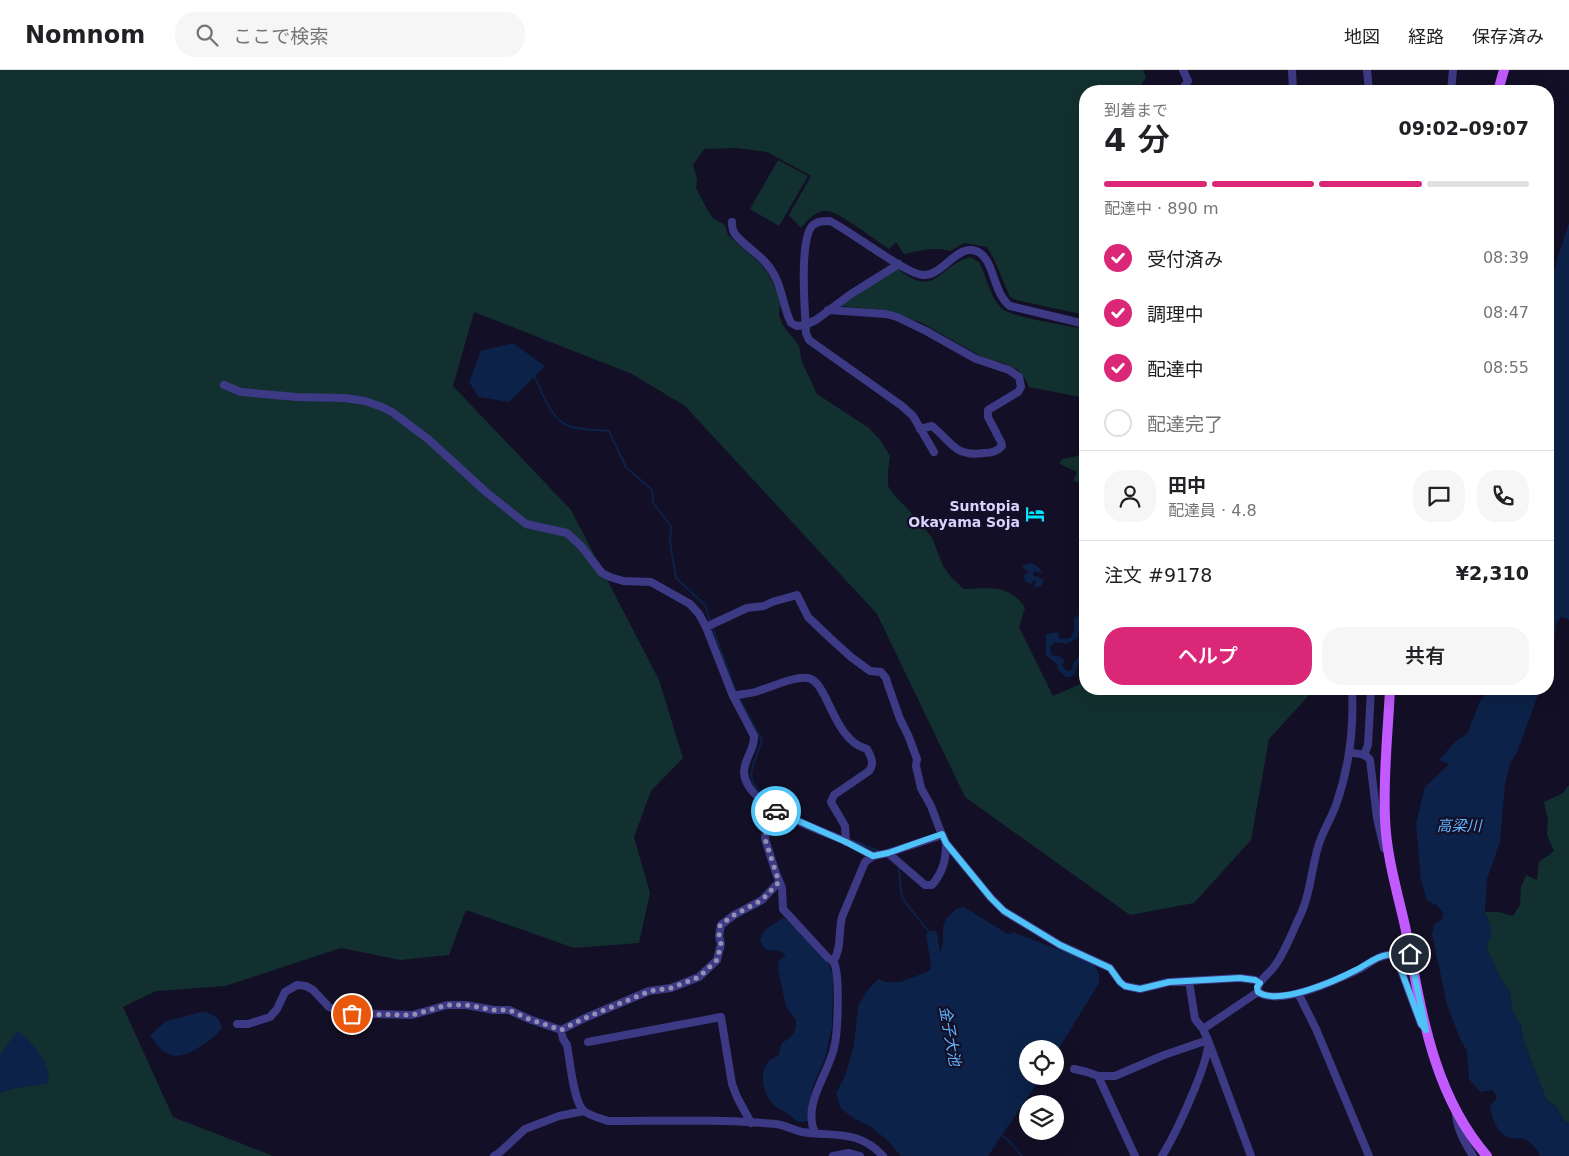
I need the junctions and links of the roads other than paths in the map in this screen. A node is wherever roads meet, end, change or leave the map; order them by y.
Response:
1 (1183, 70) edge
2 (1292, 70) edge
3 (1367, 70) edge
4 (1453, 70) edge
5 (1504, 70) edge
6 (1185, 85) edge
7 (1293, 85) edge
8 (1368, 85) edge
9 (1452, 85) edge
10 (1500, 85) edge
11 (732, 222) dead end
12 (899, 264) junction
13 (828, 310) junction
14 (1079, 323) edge
15 (805, 325) junction
16 (224, 385) dead end
17 (920, 429) junction
18 (934, 452) dead end
19 (706, 628) junction
20 (1352, 695) edge
21 (1371, 695) edge
22 (1390, 695) edge
23 (732, 696) junction
24 (1349, 752) junction
25 (1364, 755) junction
26 (773, 809) junction
27 (942, 834) junction
28 (846, 838) junction
29 (946, 843) junction
30 (888, 853) junction
31 (873, 856) junction
32 (1391, 860) junction
33 (779, 882) junction
34 (833, 962) junction
35 (1189, 980) junction
36 (1260, 983) junction
37 (1258, 992) junction
38 (1298, 993) junction
39 (237, 1024) dead end
40 (1203, 1029) junction
41 (561, 1030) junction
42 (1426, 1030) junction
43 (1208, 1040) junction
44 (588, 1042) dead end
45 (1074, 1069) dead end
46 (1098, 1076) junction
47 (584, 1111) junction
48 (1456, 1112) junction
49 (751, 1123) junction
50 (815, 1133) junction
51 (494, 1156) edge
52 (833, 1156) edge
53 (860, 1156) edge
54 (883, 1156) edge
55 (1135, 1156) edge
56 (1162, 1156) edge
57 (1251, 1156) edge
58 (1368, 1156) edge
59 (1474, 1156) edge
60 (1487, 1156) edge

1 - 6 street
2 - 7 street
3 - 8 street
4 - 9 street
5 - 10 main road
11 - 15 street
12 - 13 street
12 - 14 street
12 - 15 street
13 - 15 street
13 - 17 street
15 - 17 street
16 - 19 street
17 - 18 street
19 - 23 street
19 - 27 street
20 - 24 street
21 - 25 street
22 - 32 main road
23 - 26 street
23 - 28 street
24 - 25 street
24 - 36 street
25 - 32 street
26 - 28 street
26 - 33 street
27 - 29 street
27 - 30 street
28 - 31 street
29 - 30 street
29 - 35 street
30 - 31 street
31 - 34 street
32 - 42 main road
33 - 34 street
33 - 41 street
34 - 50 street
35 - 36 street
35 - 40 street
36 - 37 street
37 - 38 street
37 - 40 street
38 - 42 street
38 - 58 street
39 - 41 street
40 - 43 street
41 - 47 street
42 - 48 main road
43 - 46 street
43 - 56 street
43 - 57 street
44 - 49 street
45 - 46 street
46 - 55 street
47 - 49 street
47 - 51 street
48 - 59 street
48 - 60 main road
49 - 50 street
50 - 54 street
52 - 53 street

